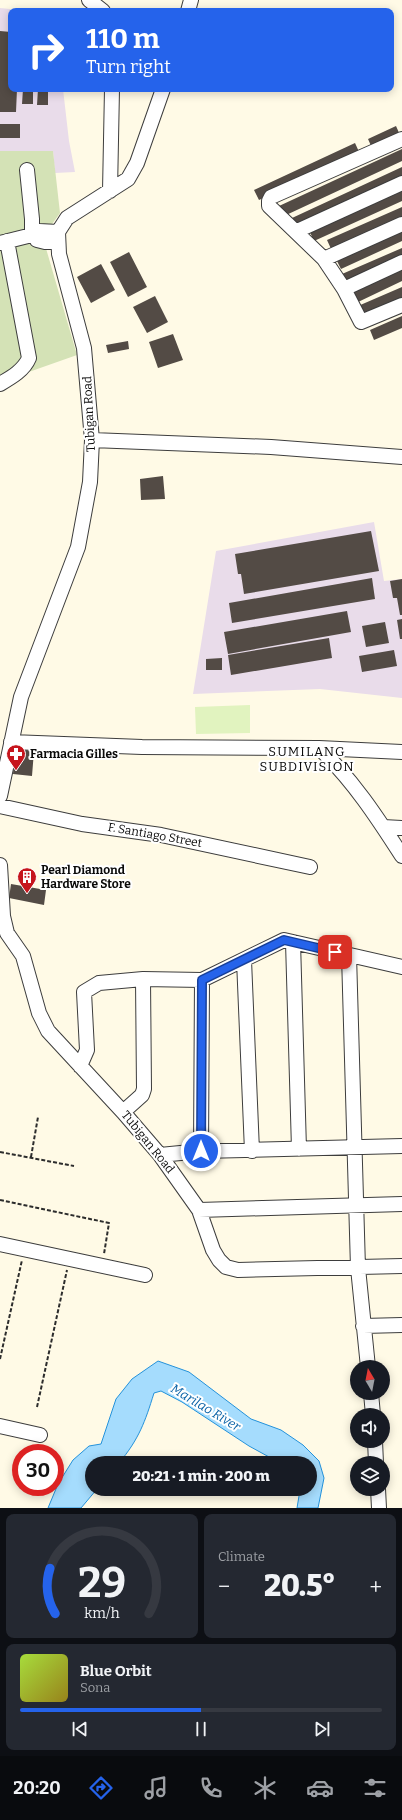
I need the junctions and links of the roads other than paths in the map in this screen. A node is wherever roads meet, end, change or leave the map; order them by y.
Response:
1 (89, 0) edge
2 (99, 8) edge
3 (112, 92) edge
4 (162, 92) edge
5 (402, 139) edge
6 (27, 170) dead end
7 (402, 183) edge
8 (110, 191) junction
9 (402, 224) edge
10 (297, 231) junction
11 (34, 235) junction
12 (58, 237) junction
13 (4, 242) edge
14 (324, 259) junction
15 (402, 262) edge
16 (344, 289) junction
17 (402, 305) edge
18 (0, 384) edge
19 (92, 440) junction
20 (402, 457) edge
21 (11, 742) junction
22 (319, 748) junction
23 (402, 752) edge
24 (0, 796) edge
25 (0, 806) edge
26 (383, 827) junction
27 (402, 828) edge
28 (402, 856) edge
29 (0, 865) edge
30 (310, 867) dead end
31 (3, 935) edge
32 (293, 942) junction
33 (349, 955) junction
34 (244, 960) junction
35 (402, 967) edge
36 (143, 980) junction
37 (202, 980) junction
38 (80, 1066) junction
39 (123, 1112) junction
40 (402, 1146) edge
41 (355, 1148) junction
42 (299, 1149) junction
43 (201, 1151) junction
44 (252, 1151) junction
45 (160, 1155) junction
46 (402, 1204) edge
47 (357, 1206) junction
48 (199, 1210) junction
49 (0, 1244) edge
50 (402, 1266) edge
51 (358, 1268) junction
52 (145, 1275) dead end
53 (402, 1325) edge
54 (363, 1326) junction
55 (367, 1360) edge
56 (0, 1426) edge
57 (40, 1435) dead end
58 (378, 1496) edge
59 (379, 1508) edge

1 - 2 street
3 - 8 street
4 - 8 street
5 - 10 street
6 - 11 street
7 - 10 street
8 - 12 street
9 - 14 street
10 - 14 street
11 - 12 street
11 - 13 street
12 - 19 street, Tubigan Road
13 - 18 street
14 - 16 street
15 - 16 street
16 - 17 street
19 - 20 street
19 - 21 street, Tubigan Road
21 - 22 street
21 - 24 street, Tubigan Road
22 - 23 street
22 - 26 street
25 - 30 street, F. Santiago Street
26 - 27 street
26 - 28 street
29 - 31 street, Tubigan Road
31 - 38 street, Tubigan Road
32 - 33 street
32 - 34 street
32 - 42 street
33 - 35 street
33 - 41 street
34 - 37 street
34 - 44 street
36 - 37 street
36 - 38 street
36 - 39 street
37 - 43 street
38 - 39 street, Tubigan Road
39 - 45 street, Tubigan Road
40 - 41 street
41 - 42 street
41 - 47 street
42 - 44 street
43 - 44 street
43 - 45 street
45 - 48 street, Tubigan Road
46 - 47 street
47 - 48 street
47 - 51 street
48 - 51 street, Tubigan Road
49 - 52 street
50 - 51 street, Tubigan Road
51 - 54 street
53 - 54 street
54 - 55 street
56 - 57 street
58 - 59 street

